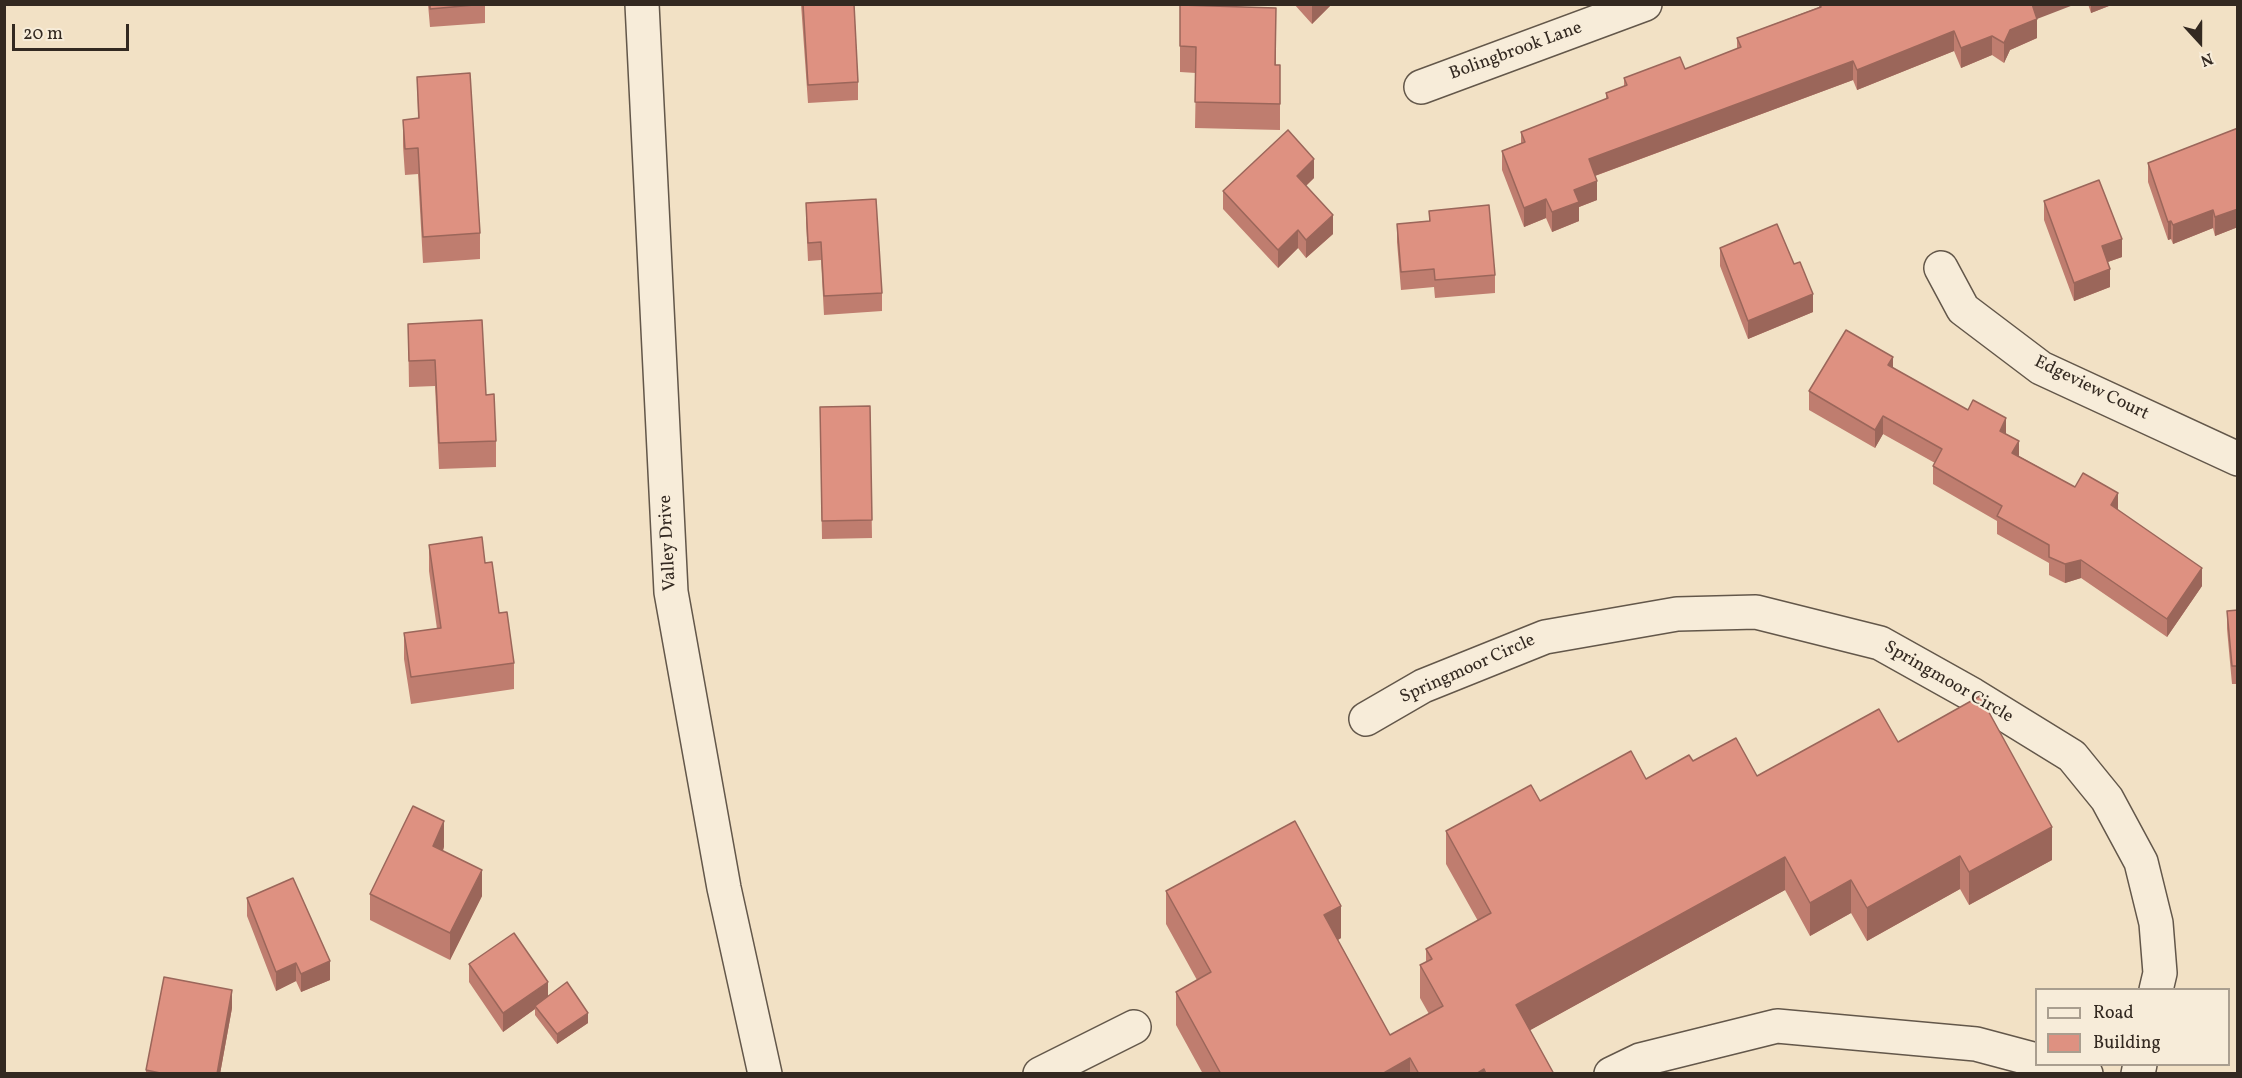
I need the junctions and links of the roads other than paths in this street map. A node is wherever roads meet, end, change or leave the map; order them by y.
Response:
1 (642, 4) edge
2 (1645, 4) edge
3 (1421, 87) dead end
4 (1941, 268) dead end
5 (2238, 459) edge
6 (1366, 719) dead end
7 (2156, 988) edge
8 (1134, 1027) dead end
9 (2035, 1059) edge
10 (2057, 1066) edge
11 (765, 1074) edge
12 (1040, 1074) edge
13 (1611, 1074) edge
14 (2086, 1074) edge

1 - 11 street, Valley Drive
2 - 3 street, Bolingbrook Lane
4 - 5 street, Edgeview Court
6 - 7 street, Springmoor Circle
8 - 12 street
9 - 13 street
10 - 14 street

